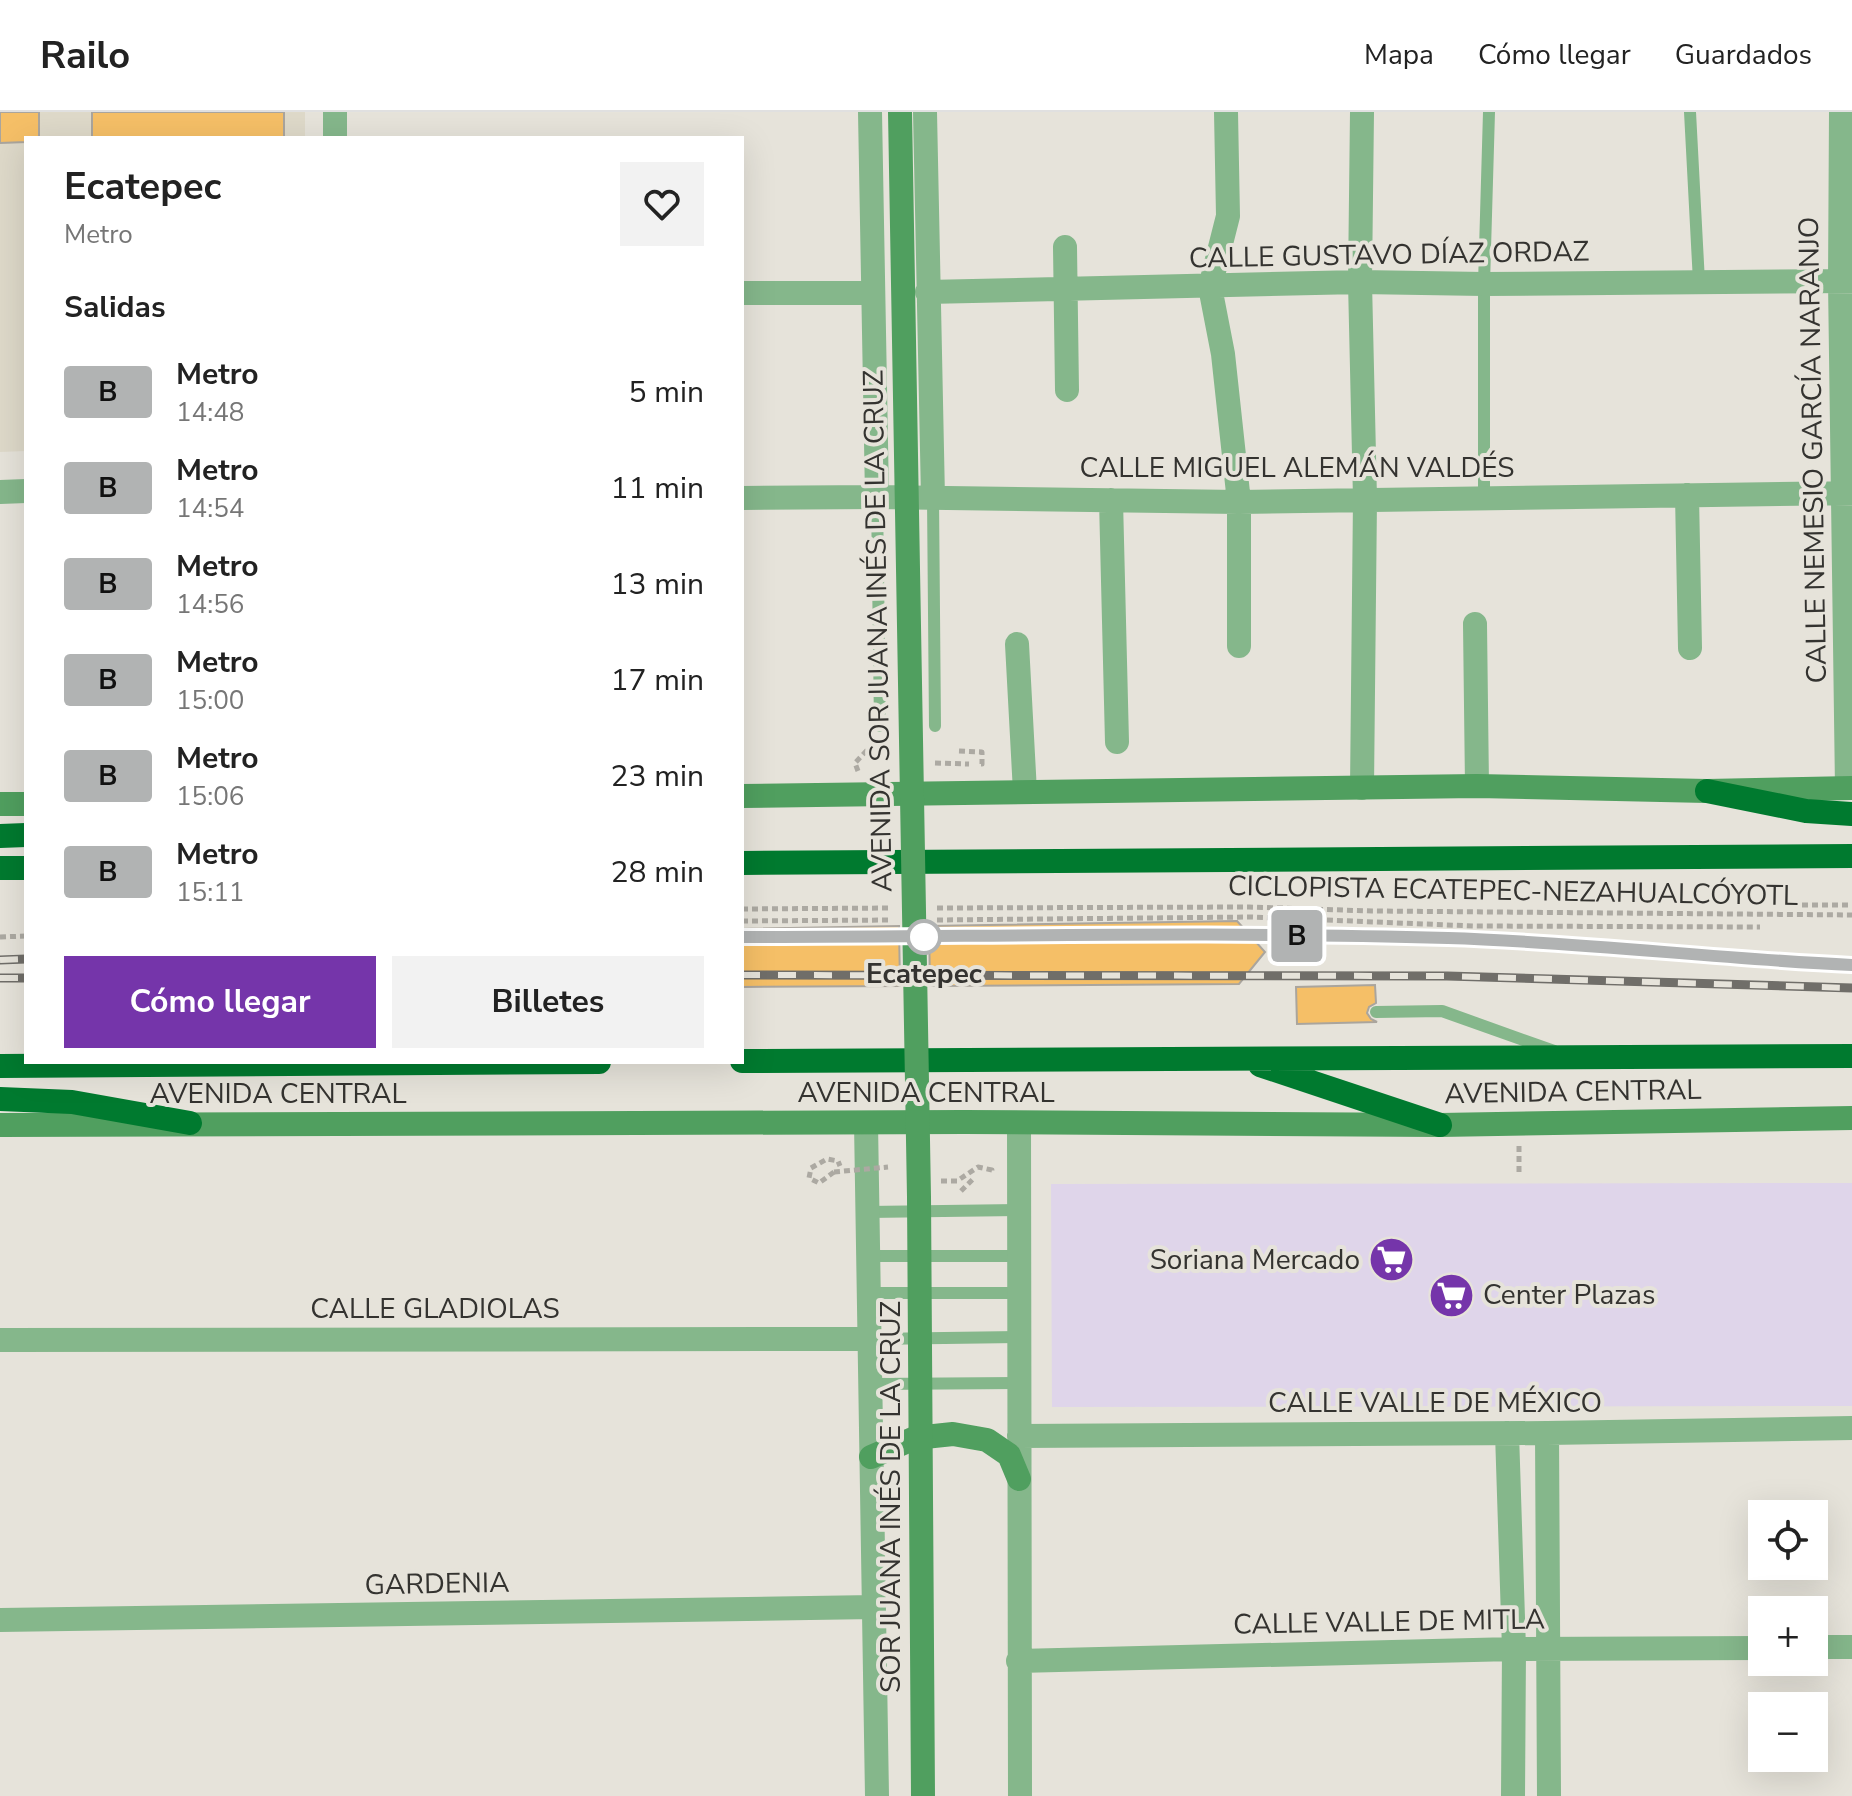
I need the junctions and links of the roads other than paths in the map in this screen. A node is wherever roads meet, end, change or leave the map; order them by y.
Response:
1 (335, 112) edge
2 (870, 112) edge
3 (900, 112) edge
4 (925, 112) edge
5 (1226, 112) edge
6 (1362, 112) edge
7 (1489, 112) edge
8 (1690, 112) edge
9 (1841, 112) edge
10 (335, 136) edge
11 (1065, 247) dead end
12 (1360, 282) junction
13 (1699, 282) junction
14 (1846, 282) edge
15 (1484, 284) junction
16 (1210, 287) junction
17 (1066, 289) junction
18 (927, 292) junction
19 (744, 293) edge
20 (873, 293) junction
21 (1067, 390) dead end
22 (24, 491) edge
23 (0, 492) edge
24 (1847, 493) edge
25 (1687, 495) junction
26 (1484, 496) junction
27 (877, 497) junction
28 (744, 498) edge
29 (933, 498) junction
30 (1365, 499) junction
31 (1111, 500) junction
32 (1239, 502) junction
33 (1475, 624) dead end
34 (1017, 644) dead end
35 (1239, 646) dead end
36 (1690, 648) dead end
37 (880, 726) dead end
38 (935, 726) dead end
39 (1117, 742) dead end
40 (1477, 786) junction
41 (1362, 788) junction
42 (1849, 788) edge
43 (1707, 791) junction
44 (1025, 792) junction
45 (744, 796) edge
46 (0, 804) edge
47 (24, 804) edge
48 (1852, 814) edge
49 (24, 835) edge
50 (0, 836) edge
51 (1852, 856) edge
52 (744, 863) edge
53 (0, 868) edge
54 (24, 868) edge
55 (1376, 1012) dead end
56 (1852, 1056) edge
57 (1570, 1057) junction
58 (1239, 1058) junction
59 (744, 1061) edge
60 (300, 1064) edge
61 (0, 1066) edge
62 (0, 1099) edge
63 (1852, 1118) edge
64 (190, 1123) junction
65 (866, 1123) junction
66 (1019, 1123) junction
67 (0, 1125) edge
68 (1440, 1125) junction
69 (919, 1197) joint
70 (1019, 1210) junction
71 (868, 1212) junction
72 (869, 1256) junction
73 (1019, 1256) junction
74 (869, 1293) junction
75 (1019, 1293) junction
76 (1019, 1337) junction
77 (870, 1339) junction
78 (0, 1340) edge
79 (1019, 1383) junction
80 (870, 1384) junction
81 (1852, 1428) edge
82 (1507, 1433) junction
83 (1547, 1433) junction
84 (1019, 1436) junction
85 (871, 1457) junction
86 (1019, 1479) junction
87 (874, 1607) junction
88 (0, 1620) edge
89 (1828, 1647) edge
90 (1852, 1647) edge
91 (1748, 1648) edge
92 (1514, 1649) junction
93 (1549, 1649) junction
94 (1018, 1661) junction
95 (877, 1796) edge
96 (923, 1796) edge
97 (1020, 1796) edge
98 (1513, 1796) edge
99 (1549, 1796) edge

1 - 10 street
2 - 20 street, AVENIDA SOR JUANA INÉS DE LA CRUZ
3 - 69 main road, AVENIDA SOR JUANA INÉS DE LA CRUZ, bridge
4 - 18 street, AVENIDA SOR JUANA INÉS DE LA CRUZ
5 - 16 street
6 - 12 street
7 - 15 lane
8 - 13 lane
9 - 14 street, CALLE NEMESIO GARCÍA NARANJO
11 - 17 street
12 - 15 street, CALLE GUSTAVO DÍAZ ORDAZ
12 - 16 street, CALLE GUSTAVO DÍAZ ORDAZ
12 - 30 street
13 - 14 street, CALLE GUSTAVO DÍAZ ORDAZ
13 - 15 street, CALLE GUSTAVO DÍAZ ORDAZ
14 - 24 street, CALLE NEMESIO GARCÍA NARANJO
15 - 26 lane
16 - 17 street, CALLE GUSTAVO DÍAZ ORDAZ
16 - 32 street
17 - 18 street, CALLE GUSTAVO DÍAZ ORDAZ
17 - 21 street
18 - 29 street, AVENIDA SOR JUANA INÉS DE LA CRUZ
19 - 20 street
20 - 27 street, AVENIDA SOR JUANA INÉS DE LA CRUZ
22 - 23 street
24 - 25 street, CALLE MIGUEL ALEMÁN VALDÉS
24 - 42 street, CALLE NEMESIO GARCÍA NARANJO
25 - 26 street, CALLE MIGUEL ALEMÁN VALDÉS
25 - 36 street
26 - 30 street, CALLE MIGUEL ALEMÁN VALDÉS
27 - 28 street, CALLE MIGUEL ALEMÁN VALDÉS
27 - 29 street, CALLE MIGUEL ALEMÁN VALDÉS
27 - 37 lane, AVENIDA SOR JUANA INÉS DE LA CRUZ
29 - 31 street, CALLE MIGUEL ALEMÁN VALDÉS
29 - 38 lane, AVENIDA SOR JUANA INÉS DE LA CRUZ
30 - 32 street, CALLE MIGUEL ALEMÁN VALDÉS
30 - 41 street
31 - 32 street, CALLE MIGUEL ALEMÁN VALDÉS
31 - 39 street
32 - 35 street
33 - 40 street
34 - 44 street
40 - 41 main road
40 - 43 main road
41 - 44 main road
42 - 43 main road
43 - 48 highway
44 - 45 main road
46 - 47 main road
49 - 50 highway
51 - 52 highway
53 - 54 highway
55 - 57 lane
56 - 57 highway, AVENIDA CENTRAL
57 - 58 highway, AVENIDA CENTRAL
58 - 59 highway, AVENIDA CENTRAL
58 - 68 highway
60 - 61 highway, AVENIDA CENTRAL
62 - 64 highway
63 - 68 main road, AVENIDA CENTRAL
64 - 65 main road, AVENIDA CENTRAL
64 - 67 main road, AVENIDA CENTRAL
65 - 66 main road, AVENIDA CENTRAL
65 - 71 street
66 - 68 main road, AVENIDA CENTRAL
66 - 70 street
69 - 96 main road, SOR JUANA INÉS DE LA CRUZ, bridge
70 - 71 lane
70 - 73 street
71 - 72 street
72 - 73 lane
72 - 74 street
73 - 75 street
74 - 75 lane
74 - 77 street
75 - 76 street
76 - 77 lane
76 - 79 street
77 - 78 street, CALLE GLADIOLAS
77 - 80 street
79 - 80 lane
79 - 84 street
80 - 85 street
81 - 83 street, CALLE VALLE DE MÉXICO
82 - 83 street, CALLE VALLE DE MÉXICO
82 - 84 street, CALLE VALLE DE MÉXICO
82 - 92 street
83 - 93 street
84 - 86 street
85 - 86 main road
85 - 87 street
86 - 94 street
87 - 88 street, GARDENIA
87 - 95 street
89 - 90 street
91 - 93 street, CALLE VALLE DE MITLA
92 - 93 street, CALLE VALLE DE MITLA
92 - 94 street, CALLE VALLE DE MITLA
92 - 98 street
93 - 99 street
94 - 97 street

